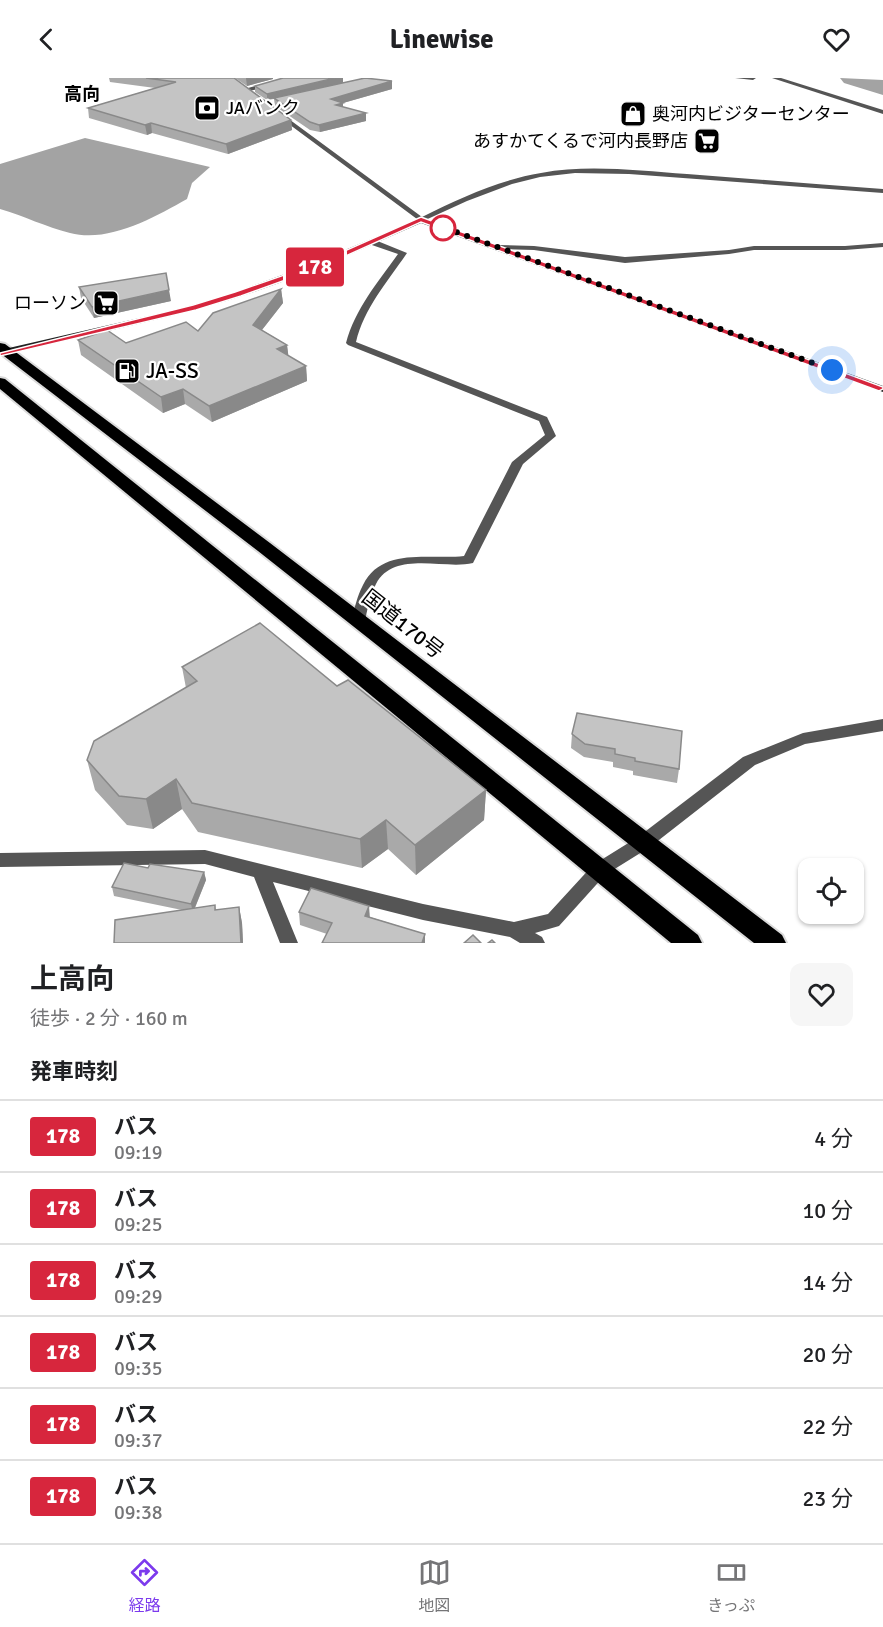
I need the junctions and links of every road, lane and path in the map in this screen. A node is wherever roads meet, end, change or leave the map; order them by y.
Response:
1 (289, 78) edge
2 (738, 78) edge
3 (753, 78) edge
4 (775, 78) edge
5 (236, 84) edge
6 (244, 90) junction
7 (258, 99) edge
8 (274, 111) edge
9 (883, 112) edge
10 (883, 191) edge
11 (421, 220) junction
12 (372, 242) junction
13 (883, 245) edge
14 (498, 247) junction
15 (2, 350) edge
16 (0, 382) edge
17 (883, 389) edge
18 (357, 620) junction
19 (883, 725) edge
20 (644, 842) junction
21 (0, 860) edge
22 (599, 870) junction
23 (261, 872) junction
24 (514, 930) junction
25 (289, 943) edge
26 (536, 943) edge
27 (689, 943) edge
28 (773, 943) edge

1 - 6 street
2 - 3 street
4 - 9 street
5 - 6 street
6 - 7 street
8 - 11 street
10 - 11 street
11 - 12 main road
11 - 14 main road
12 - 15 main road
12 - 18 street
13 - 14 street
14 - 17 main road
15 - 18 highway, 国道170号
16 - 22 highway
18 - 20 highway, 国道170号
19 - 20 street
20 - 22 street
20 - 28 highway, 国道170号
21 - 23 street
22 - 24 street
22 - 27 highway
23 - 24 street
23 - 25 street
24 - 26 street

